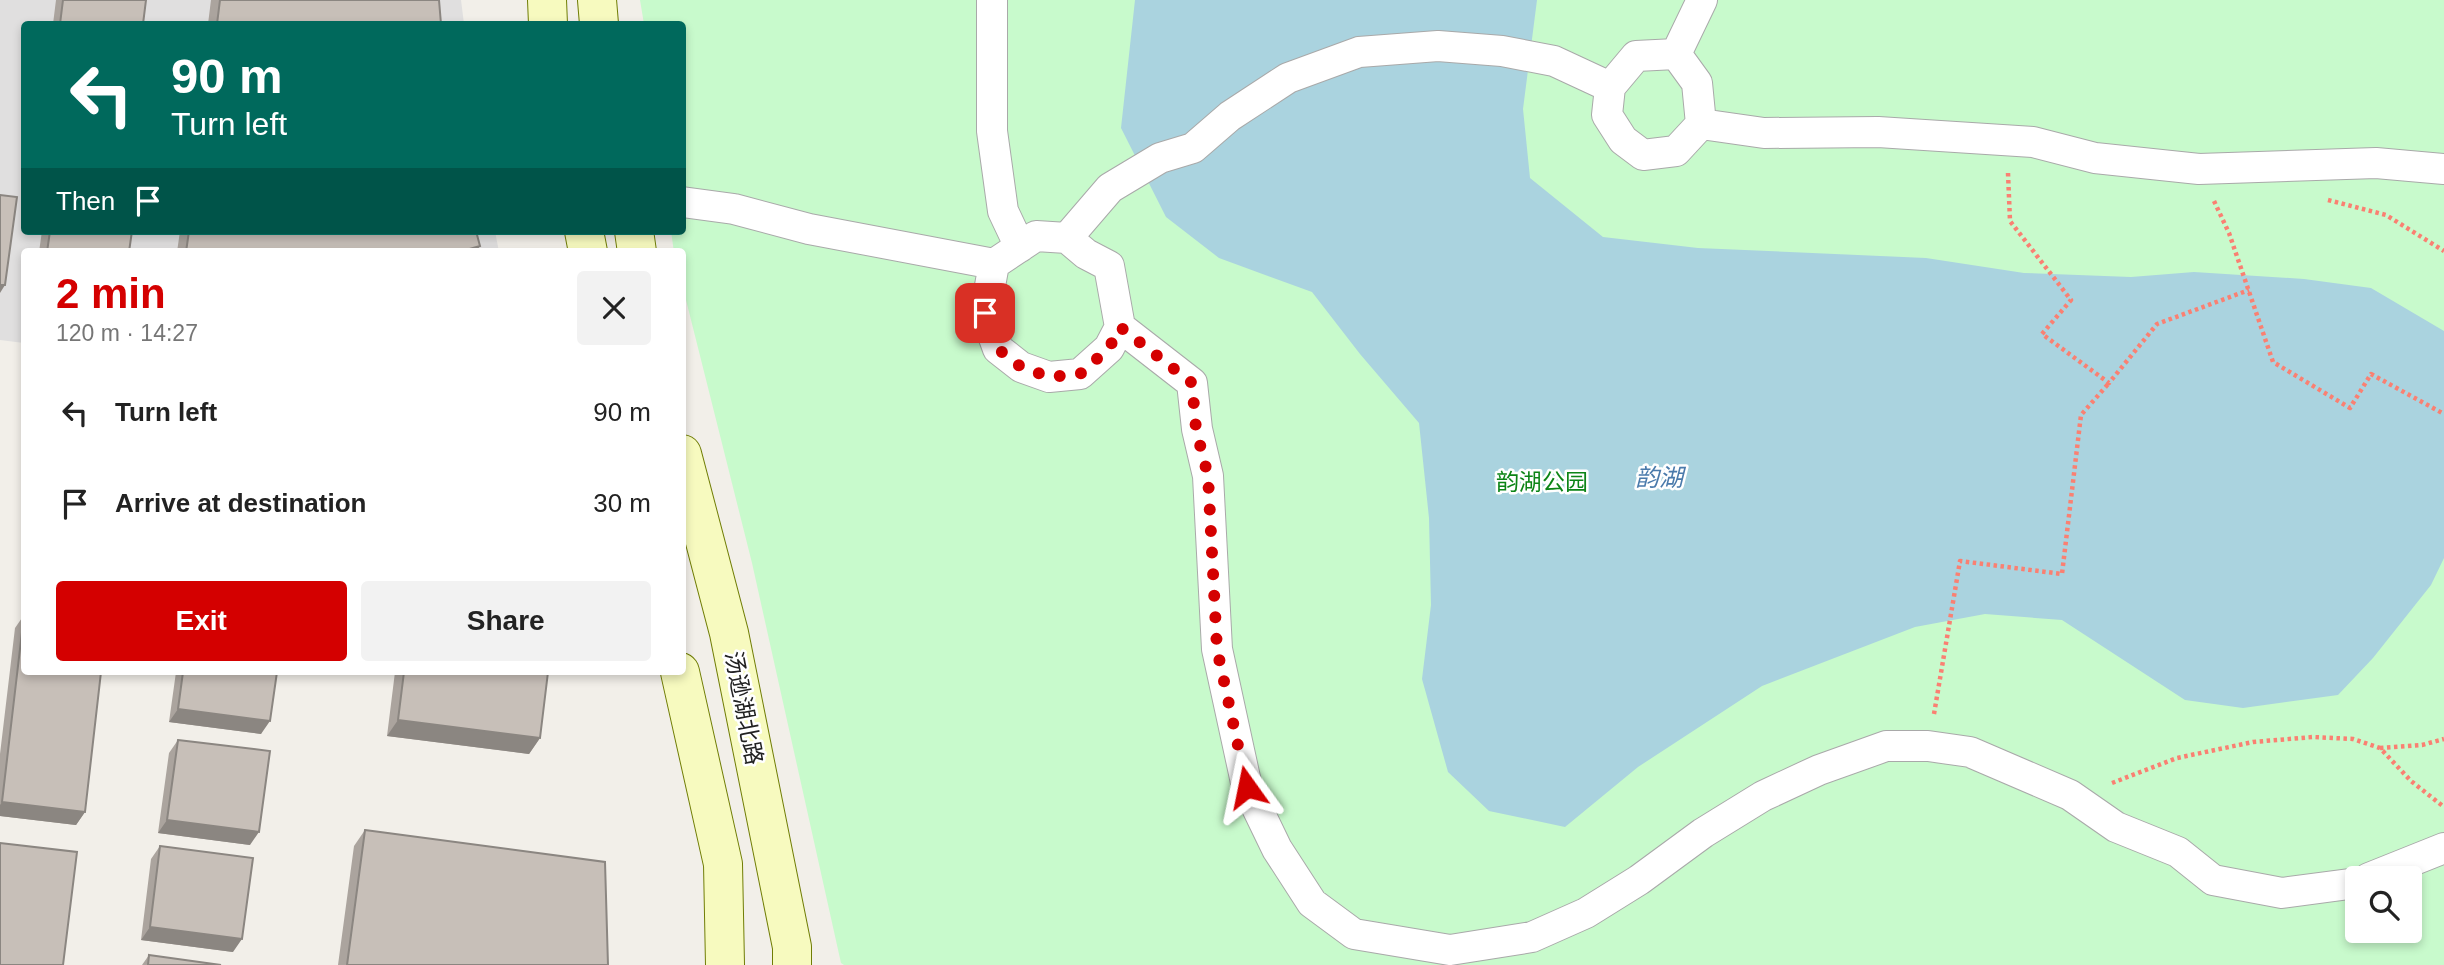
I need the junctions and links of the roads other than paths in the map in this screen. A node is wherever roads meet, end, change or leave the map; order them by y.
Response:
1 (547, 0) edge
2 (597, 0) edge
3 (992, 0) edge
4 (1702, 0) edge
5 (548, 21) edge
6 (599, 21) edge
7 (1676, 54) junction
8 (1610, 88) junction
9 (1700, 124) junction
10 (2444, 169) edge
11 (686, 203) edge
12 (1067, 238) junction
13 (1020, 247) junction
14 (994, 264) junction
15 (1120, 327) junction
16 (686, 469) edge
17 (681, 675) edge
18 (2444, 848) edge
19 (2399, 866) edge
20 (2345, 885) edge
21 (725, 965) edge
22 (792, 965) edge

1 - 5 street
2 - 6 street
3 - 13 street
4 - 7 street
7 - 8 street
7 - 9 street
8 - 9 street
8 - 12 street
9 - 10 street
11 - 14 street
12 - 13 street
12 - 15 street
13 - 14 street
14 - 15 street
15 - 20 street
16 - 22 street, 汤逊湖北路
17 - 21 street
18 - 19 street

